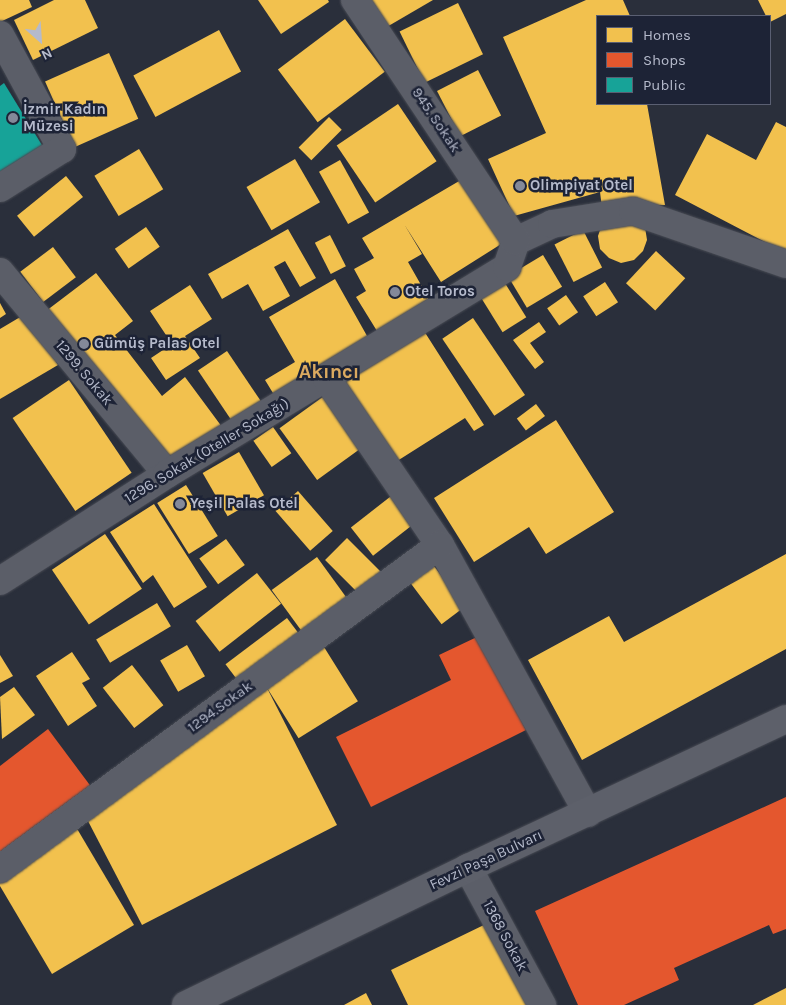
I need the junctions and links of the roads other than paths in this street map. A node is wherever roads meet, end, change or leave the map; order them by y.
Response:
1 (355, 0) edge
2 (0, 35) edge
3 (0, 188) edge
4 (516, 241) junction
5 (786, 264) edge
6 (0, 272) edge
7 (327, 379) junction
8 (167, 474) junction
9 (440, 545) junction
10 (0, 581) edge
11 (786, 719) edge
12 (588, 813) junction
13 (468, 868) junction
14 (0, 870) edge
15 (186, 1005) edge
16 (542, 1005) edge

1 - 4 street, 945. Sokak
2 - 3 street
4 - 5 street
4 - 7 street, 1296. Sokak (Oteller Sokağı)
6 - 8 street, 1299. Sokak
7 - 8 street, 1296. Sokak (Oteller Sokağı)
7 - 9 street
8 - 10 street, 1296. Sokak (Oteller Sokağı)
9 - 12 street
9 - 14 street, 1294.Sokak
11 - 12 main road, Fevzi Paşa Bulvarı
12 - 13 main road, Fevzi Paşa Bulvarı
13 - 15 main road, Fevzi Paşa Bulvarı
13 - 16 street, 1368 Sokak

